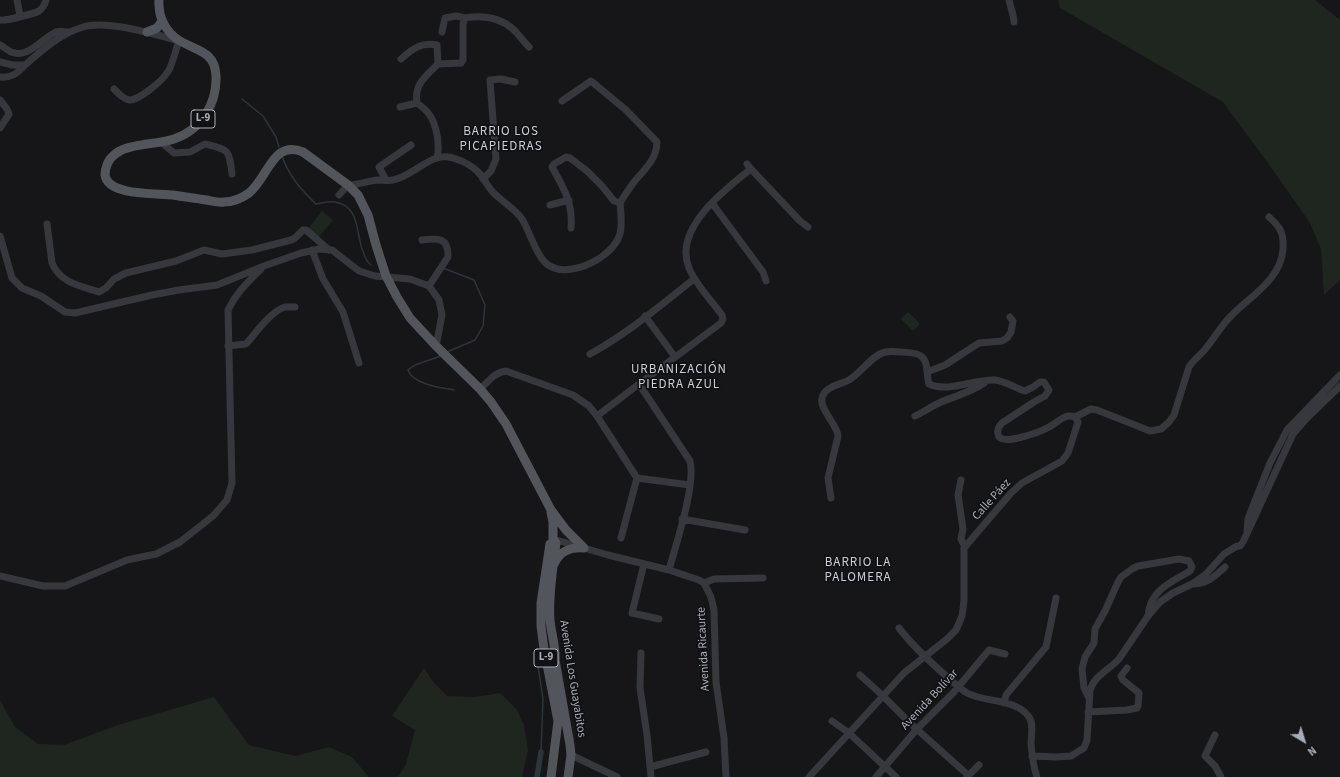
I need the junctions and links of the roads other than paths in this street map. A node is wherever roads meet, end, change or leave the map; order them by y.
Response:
1 (17, 0) edge
2 (46, 0) edge
3 (159, 0) edge
4 (1009, 0) edge
5 (20, 16) junction
6 (466, 18) junction
7 (0, 20) edge
8 (162, 21) junction
9 (1014, 22) dead end
10 (69, 32) junction
11 (148, 32) junction
12 (442, 32) dead end
13 (179, 40) junction
14 (0, 45) edge
15 (529, 47) dead end
16 (401, 59) dead end
17 (0, 62) edge
18 (438, 64) junction
19 (25, 65) junction
20 (0, 77) edge
21 (515, 82) dead end
22 (114, 89) dead end
23 (0, 100) edge
24 (562, 101) dead end
25 (417, 103) junction
26 (400, 107) dead end
27 (0, 128) edge
28 (160, 142) junction
29 (412, 145) dead end
30 (436, 158) junction
31 (232, 174) dead end
32 (483, 179) junction
33 (386, 180) junction
34 (348, 185) junction
35 (339, 195) dead end
36 (569, 200) junction
37 (620, 203) junction
38 (712, 203) junction
39 (550, 205) dead end
40 (1269, 217) dead end
41 (46, 224) dead end
42 (808, 227) dead end
43 (571, 228) dead end
44 (0, 236) edge
45 (422, 240) dead end
46 (312, 250) junction
47 (329, 250) junction
48 (264, 266) junction
49 (386, 276) junction
50 (694, 279) junction
51 (766, 281) dead end
52 (429, 286) junction
53 (295, 307) dead end
54 (645, 316) junction
55 (1010, 317) dead end
56 (228, 346) junction
57 (436, 346) junction
58 (590, 354) dead end
59 (675, 357) junction
60 (359, 363) dead end
61 (927, 372) junction
62 (1340, 375) edge
63 (986, 381) junction
64 (639, 384) junction
65 (1340, 386) edge
66 (480, 389) junction
67 (597, 416) junction
68 (915, 416) dead end
69 (1075, 417) junction
70 (637, 478) junction
71 (961, 480) dead end
72 (690, 485) junction
73 (831, 498) dead end
74 (551, 510) junction
75 (682, 519) junction
76 (745, 530) dead end
77 (1247, 536) junction
78 (620, 538) dead end
79 (553, 539) junction
80 (965, 547) junction
81 (584, 548) junction
82 (644, 564) junction
83 (553, 566) junction
84 (1225, 567) dead end
85 (669, 570) junction
86 (0, 576) edge
87 (763, 578) dead end
88 (704, 583) junction
89 (1192, 584) junction
90 (1056, 598) dead end
91 (1148, 616) junction
92 (659, 619) dead end
93 (899, 628) dead end
94 (641, 653) dead end
95 (1005, 654) dead end
96 (924, 657) junction
97 (1127, 668) dead end
98 (860, 675) dead end
99 (959, 687) junction
100 (883, 696) junction
101 (1089, 698) junction
102 (1004, 703) junction
103 (1088, 712) junction
104 (558, 721) junction
105 (832, 721) dead end
106 (917, 729) junction
107 (849, 733) junction
108 (1215, 735) dead end
109 (706, 752) dead end
110 (571, 755) junction
111 (1032, 756) junction
112 (979, 765) dead end
113 (650, 766) junction
114 (884, 767) junction
115 (811, 776) edge
116 (968, 776) edge
117 (551, 777) edge
118 (555, 777) edge
119 (565, 777) edge
120 (568, 777) edge
121 (617, 777) edge
122 (651, 777) edge
123 (726, 777) edge
124 (876, 777) edge
125 (896, 777) edge
126 (1037, 777) edge
127 (1221, 777) edge

1 - 5 street
2 - 5 street
3 - 8 main road
4 - 9 street
5 - 7 street
6 - 12 street
6 - 15 street
6 - 18 street
8 - 11 main road
8 - 13 main road, L-9
10 - 11 street
10 - 14 street
10 - 19 street
11 - 13 street
13 - 22 street
13 - 28 main road, L-9
16 - 18 street
17 - 19 street
18 - 25 street
19 - 20 street
21 - 32 street
23 - 27 street
24 - 37 street
25 - 26 street
25 - 30 street
28 - 31 street
28 - 34 main road, L-9
29 - 33 street
30 - 32 street
30 - 33 street
32 - 37 street
33 - 34 street
34 - 35 street
34 - 49 main road, L-9
36 - 37 street
36 - 39 street
36 - 43 street
38 - 42 street
38 - 50 street
38 - 51 street
40 - 69 street
41 - 47 street
44 - 48 street
45 - 52 street
46 - 47 street
46 - 48 street
46 - 60 street
47 - 49 street
48 - 56 street
49 - 52 street
49 - 57 main road, L-9
50 - 54 street
50 - 59 street
52 - 57 street
53 - 56 street
54 - 58 street
54 - 59 street
55 - 61 street
56 - 86 street
57 - 66 main road, L-9
59 - 64 street
61 - 63 street
61 - 73 street
62 - 77 street
63 - 68 street
63 - 69 street
64 - 67 street
64 - 72 street
65 - 77 street
66 - 67 street
66 - 74 main road, L-9
67 - 70 street
69 - 80 street, Calle Páez
70 - 72 street
70 - 78 street
71 - 80 street
72 - 75 street
74 - 79 main road, L-9
74 - 81 main road, L-9
75 - 76 street
75 - 85 street
77 - 89 street
79 - 81 street
79 - 83 main road, Avenida Los Guayabitos / L-9
79 - 104 main road, Avenida Los Guayabitos / L-9
80 - 96 street
81 - 82 street
81 - 83 main road
82 - 85 street
82 - 92 street
83 - 110 main road, Avenida Los Guayabitos / L-9
84 - 89 street
85 - 88 street
87 - 88 street
88 - 123 street, Avenida Ricaurte
89 - 91 street
90 - 102 street
91 - 101 street
91 - 101 street
93 - 96 street
94 - 113 street
95 - 99 street, Avenida Bolívar
96 - 99 street
96 - 100 street
97 - 103 street
98 - 100 street
99 - 102 street
99 - 106 street, Avenida Bolívar
100 - 106 street
100 - 107 street
101 - 103 street
102 - 111 street
103 - 111 street
104 - 110 main road
104 - 117 main road, Avenida Los Guayabitos / L-9
105 - 107 street
106 - 114 street, Avenida Bolívar
106 - 116 street
107 - 114 street
107 - 115 street
108 - 127 street
109 - 113 street
110 - 120 main road, Avenida Los Guayabitos / L-9
110 - 121 street
111 - 126 street
112 - 116 street
113 - 122 street
114 - 124 street, Avenida Bolívar
114 - 125 street
118 - 119 main road

